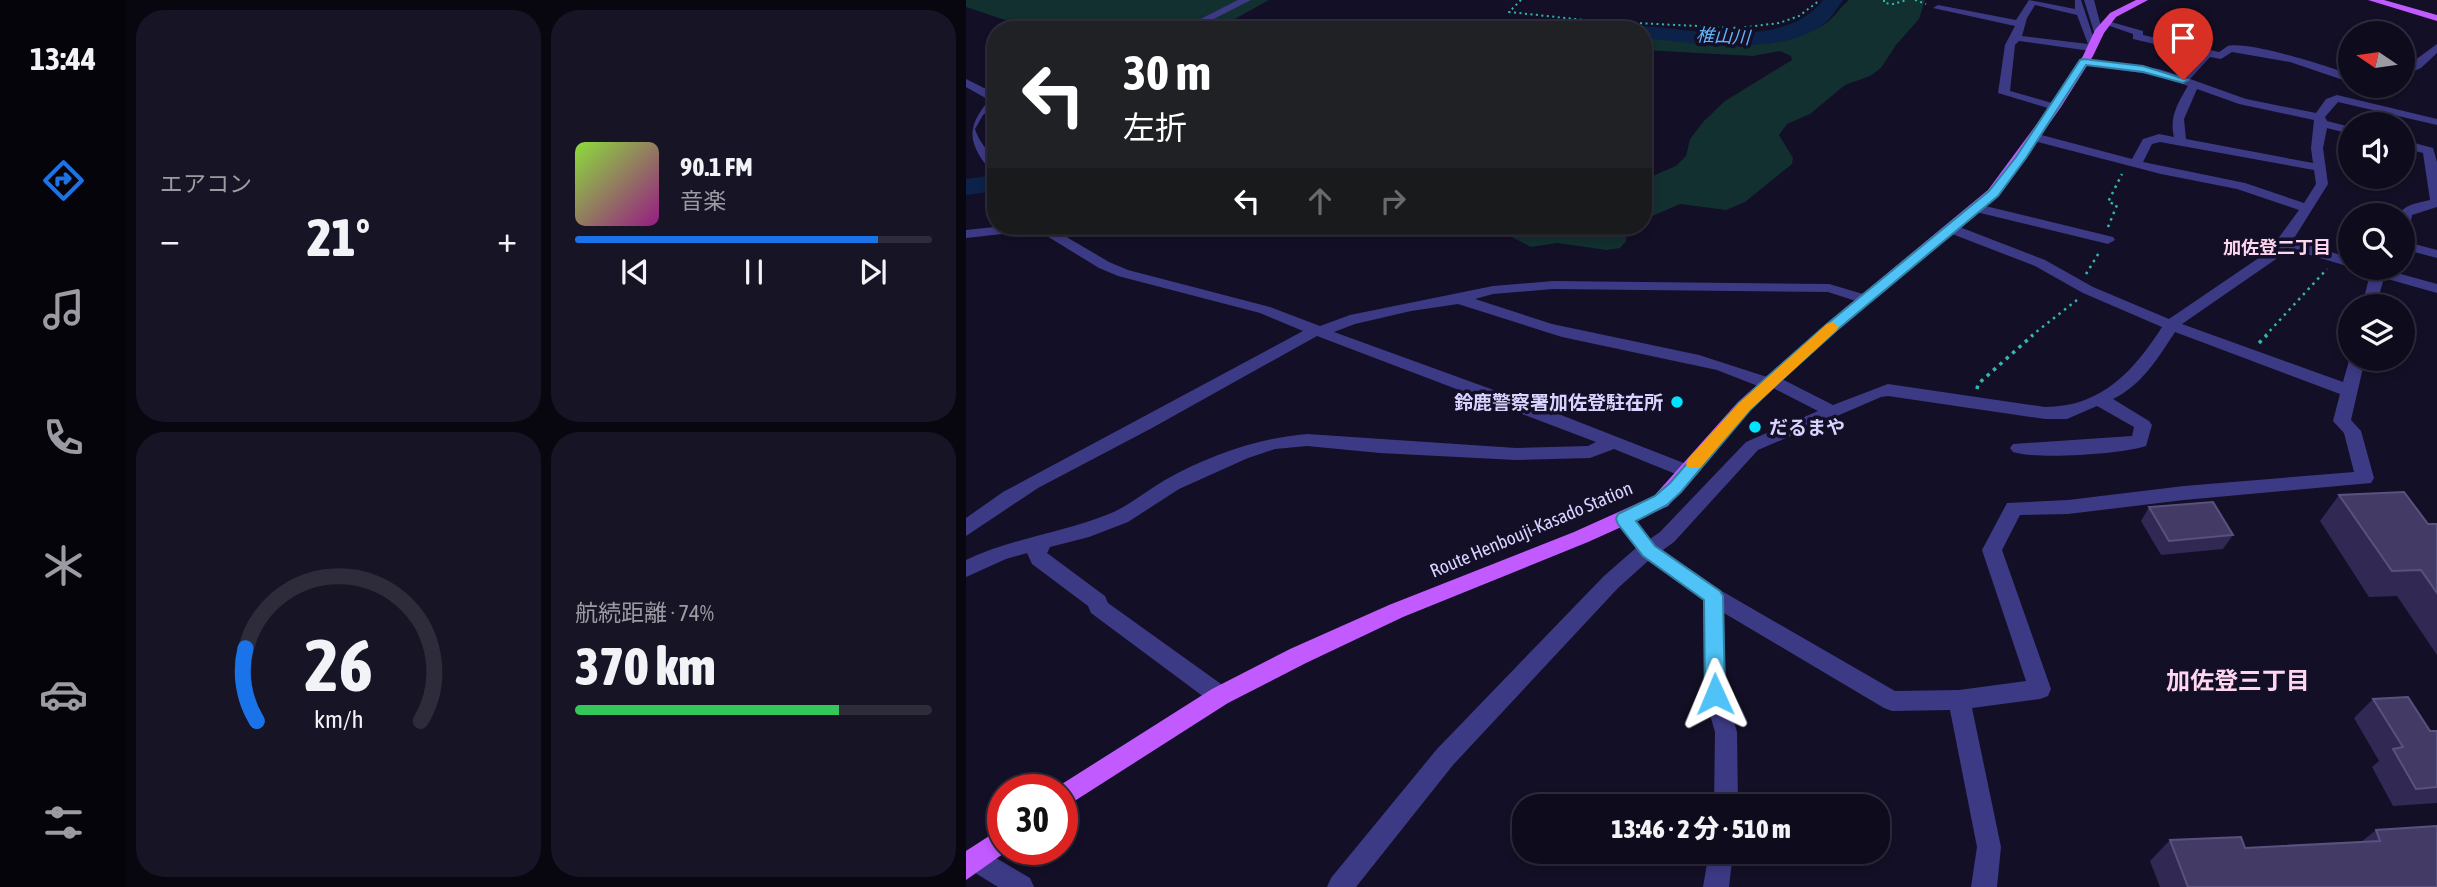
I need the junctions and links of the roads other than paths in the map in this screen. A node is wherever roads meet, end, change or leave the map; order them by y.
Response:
1 (1247, 0) edge
2 (2075, 0) edge
3 (2090, 0) edge
4 (2143, 0) edge
5 (2373, 0) edge
6 (1209, 3) dead end
7 (1938, 8) dead end
8 (2082, 13) junction
9 (2437, 18) edge
10 (1199, 21) edge
11 (1202, 21) edge
12 (2020, 24) junction
13 (2016, 38) junction
14 (2095, 42) junction
15 (2437, 47) edge
16 (2208, 53) junction
17 (2415, 67) edge
18 (2338, 73) edge
19 (966, 82) edge
20 (2188, 83) junction
21 (2338, 89) edge
22 (987, 96) edge
23 (2337, 98) junction
24 (2055, 107) junction
25 (987, 108) edge
26 (2321, 120) junction
27 (2437, 122) edge
28 (2338, 126) edge
29 (2034, 137) junction
30 (2181, 141) junction
31 (970, 142) edge
32 (2415, 147) edge
33 (987, 160) edge
34 (2133, 162) junction
35 (2321, 169) junction
36 (2435, 181) edge
37 (2437, 203) edge
38 (1977, 208) junction
39 (2306, 208) junction
40 (2415, 208) edge
41 (1952, 229) junction
42 (987, 232) edge
43 (966, 234) edge
44 (1054, 235) edge
45 (2105, 240) road end
46 (2284, 242) junction
47 (2415, 248) edge
48 (2437, 254) edge
49 (2338, 260) edge
50 (2408, 280) edge
51 (2437, 289) edge
52 (1459, 299) junction
53 (1865, 299) junction
54 (2171, 326) junction
55 (1318, 332) junction
56 (2354, 371) edge
57 (1770, 382) junction
58 (2350, 391) junction
59 (2097, 400) junction
60 (1832, 411) junction
61 (1612, 443) junction
62 (2019, 448) dead end
63 (1688, 472) junction
64 (1624, 519) junction
65 (966, 529) edge
66 (1043, 542) junction
67 (1649, 551) junction
68 (966, 569) edge
69 (1713, 596) junction
70 (1220, 696) junction
71 (1959, 700) junction
72 (1078, 787) edge
73 (1727, 794) edge
74 (987, 851) edge
75 (971, 863) edge
76 (1719, 864) edge
77 (1021, 887) edge
78 (1340, 887) edge
79 (1716, 887) edge
80 (1984, 887) edge

1 - 11 street
2 - 8 street
3 - 14 street
4 - 14 main road, Route Henbouji-Kasado Station
5 - 9 main road
6 - 10 street
7 - 12 street
8 - 12 street
8 - 14 street
12 - 13 street
13 - 14 street
13 - 24 street
14 - 16 street
14 - 20 street
14 - 24 main road, Route Henbouji-Kasado Station
15 - 17 street
16 - 18 street
16 - 20 street
19 - 22 street
20 - 26 street
20 - 30 street
21 - 23 street
23 - 26 street
23 - 27 street
24 - 29 main road, Route Henbouji-Kasado Station
25 - 31 street
26 - 28 street
26 - 35 street
29 - 34 street
29 - 38 main road, Route Henbouji-Kasado Station
30 - 34 street
30 - 35 street
31 - 33 street
32 - 36 street
34 - 39 street
35 - 39 street
36 - 37 street
37 - 40 street
38 - 41 main road, Route Henbouji-Kasado Station
38 - 45 street
39 - 46 street
41 - 53 main road, Route Henbouji-Kasado Station
41 - 54 street
42 - 43 street
44 - 55 street
46 - 49 street
46 - 54 street
47 - 48 street
50 - 51 street
52 - 53 street
52 - 55 street
52 - 57 street
53 - 57 main road, Route Henbouji-Kasado Station
54 - 58 street
54 - 59 street
55 - 61 street
55 - 65 street
56 - 58 street
57 - 60 street
57 - 63 main road, Route Henbouji-Kasado Station
58 - 71 street
59 - 60 street
59 - 62 street
60 - 67 street
61 - 63 street
61 - 66 street
63 - 64 main road, Route Henbouji-Kasado Station
64 - 67 street
64 - 70 main road, Route Henbouji-Kasado Station
66 - 68 street
66 - 70 street
67 - 69 street
67 - 78 street
69 - 71 street
69 - 73 street
70 - 72 main road, Route Henbouji-Kasado Station
71 - 80 street
74 - 75 main road
75 - 77 street
76 - 79 street

